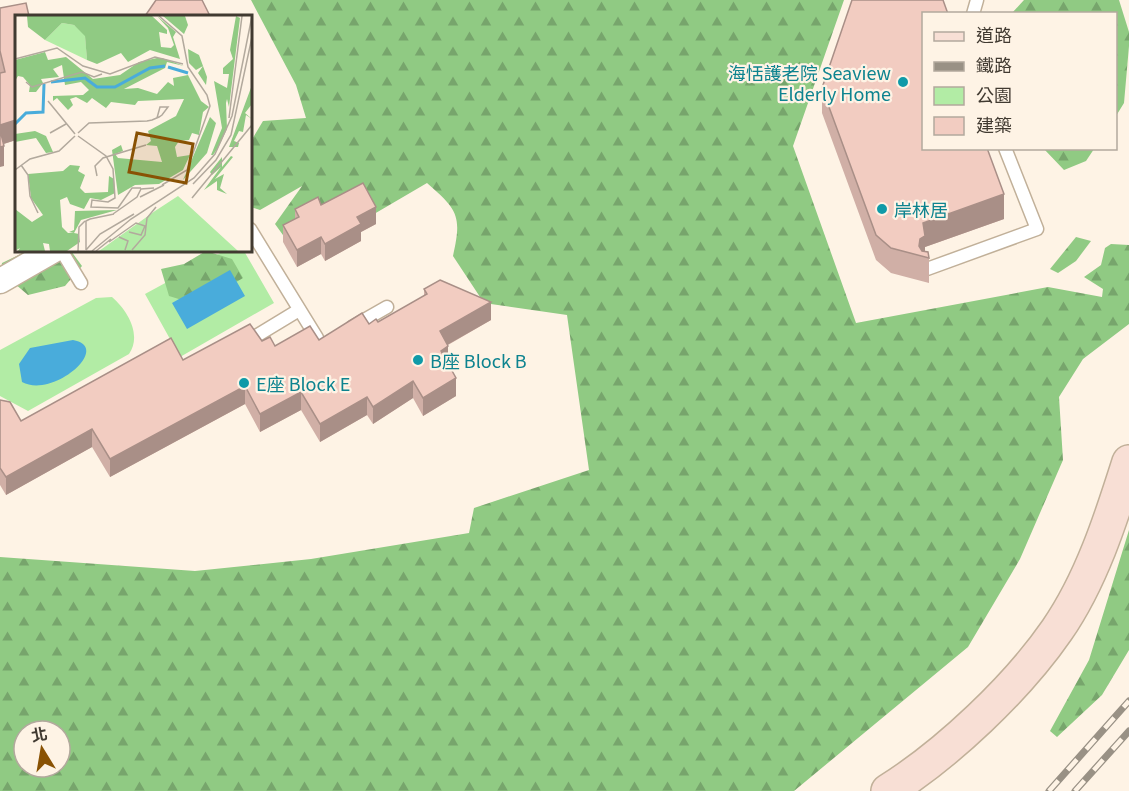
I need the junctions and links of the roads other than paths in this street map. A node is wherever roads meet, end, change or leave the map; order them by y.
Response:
1 (1006, 150) edge
2 (252, 232) edge
3 (50, 252) edge
4 (63, 252) edge
5 (927, 269) edge
6 (0, 280) edge
7 (81, 283) dead end
8 (387, 307) dead end
9 (299, 310) junction
10 (256, 336) edge
11 (1129, 462) edge
12 (888, 791) edge

1 - 5 lane
2 - 9 lane
3 - 6 street
4 - 7 lane
8 - 9 lane
9 - 10 lane
11 - 12 main road

